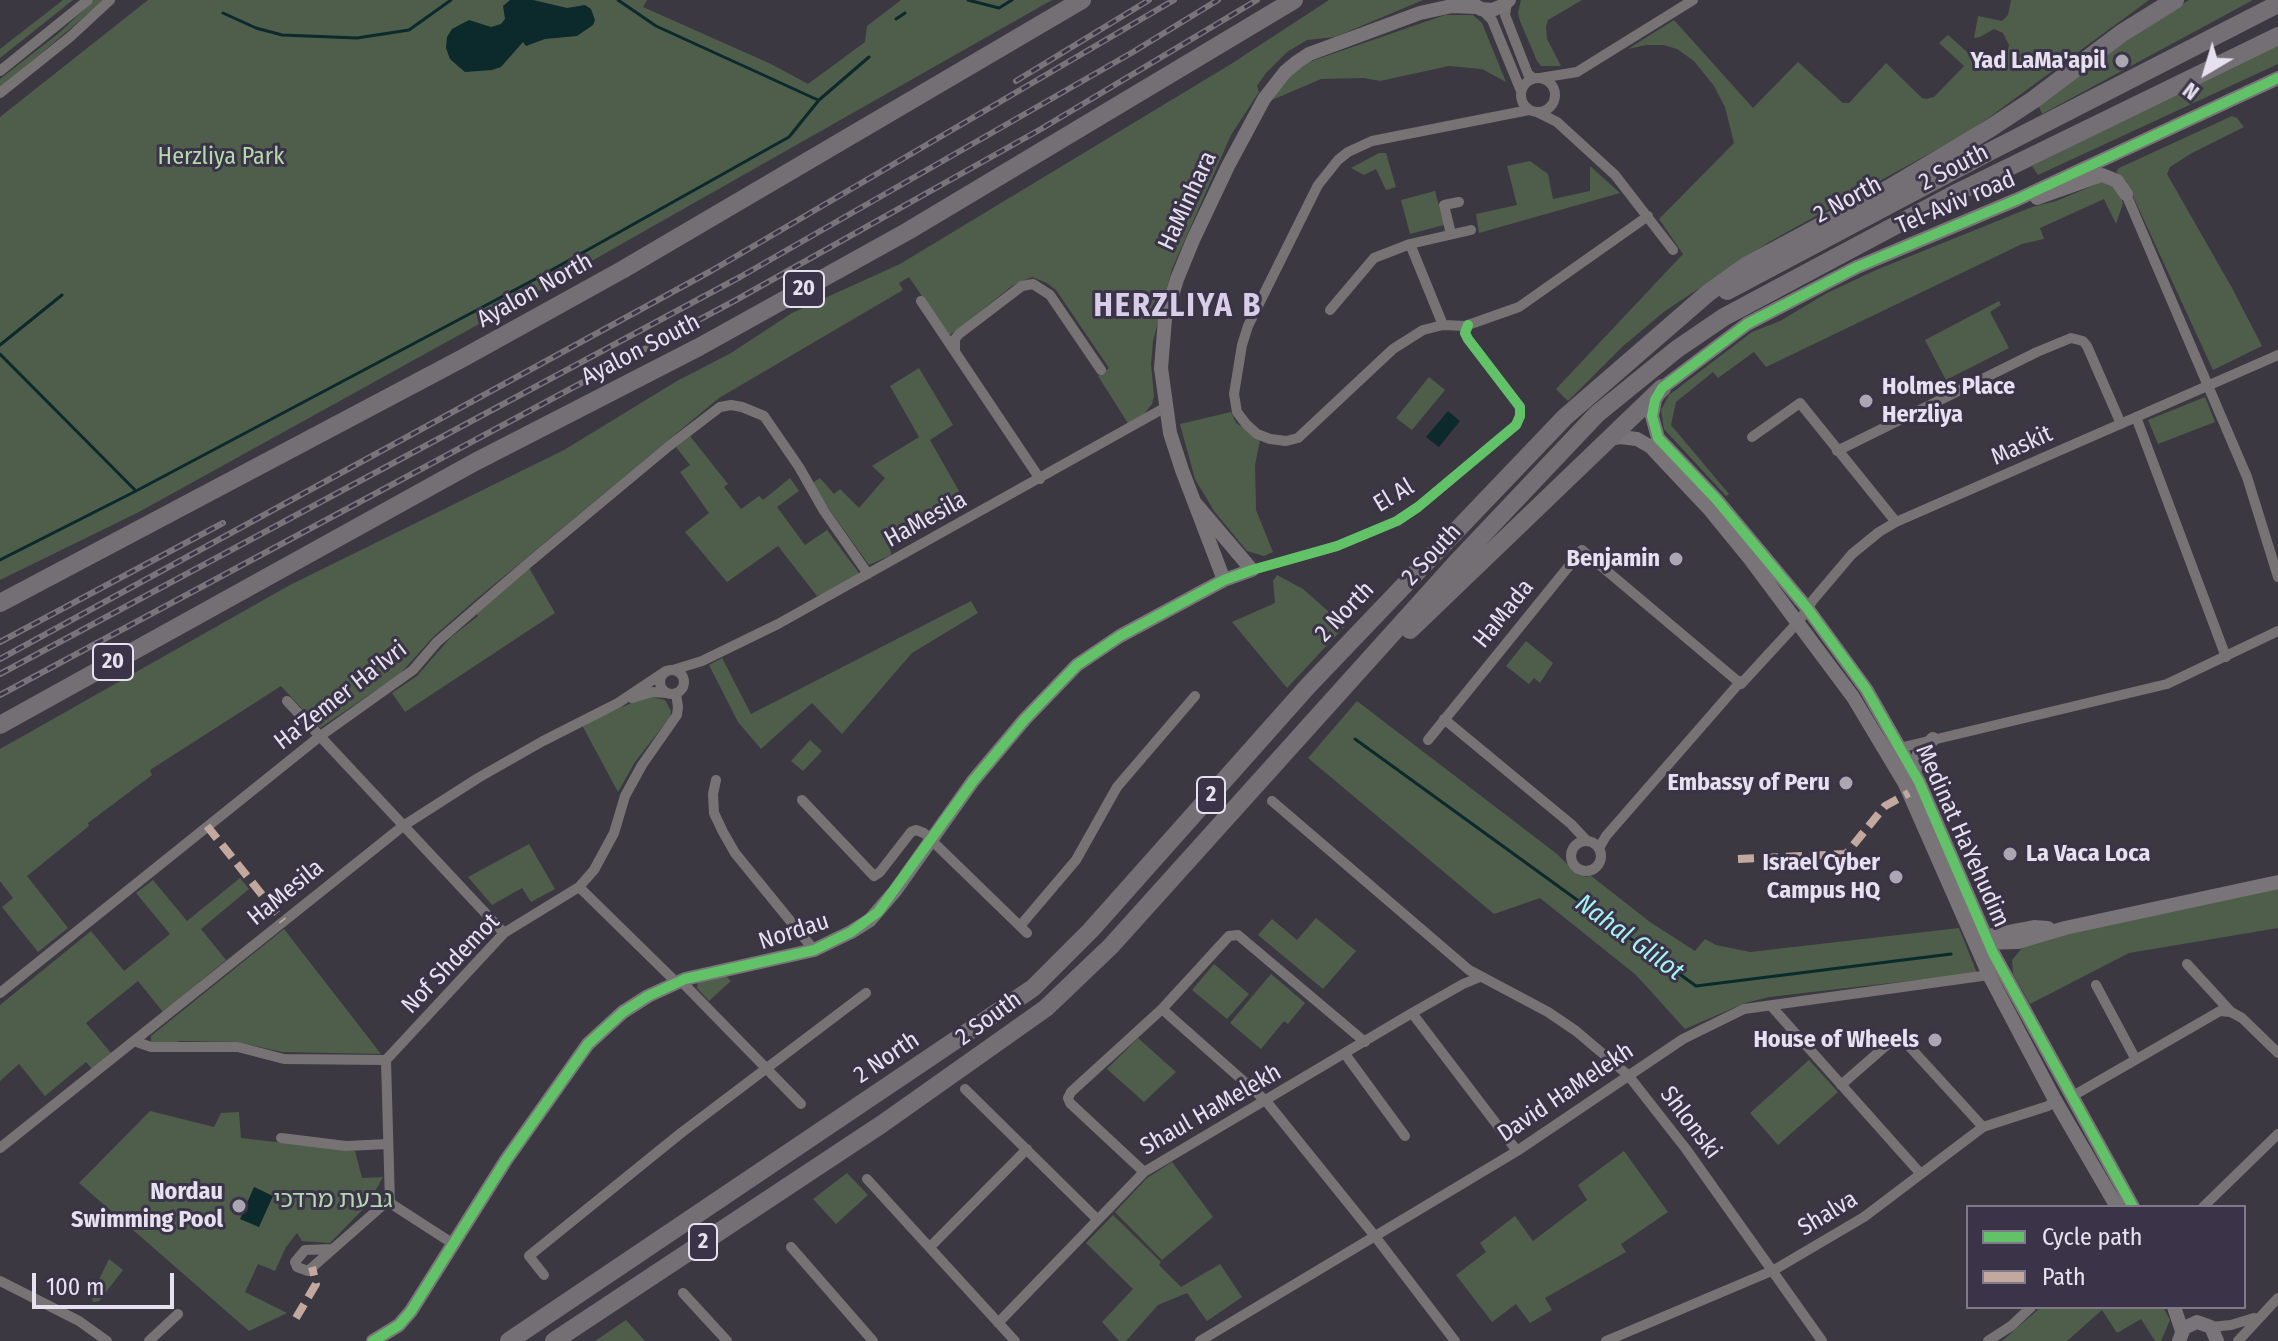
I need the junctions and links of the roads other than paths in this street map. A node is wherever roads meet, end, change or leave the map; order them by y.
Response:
1 (88, 0) edge
2 (110, 0) edge
3 (1082, 0) edge
4 (1294, 0) edge
5 (1439, 0) edge
6 (1693, 0) edge
7 (2175, 0) edge
8 (1508, 1) edge
9 (2278, 4) edge
10 (1475, 6) edge
11 (1420, 13) junction
12 (2278, 36) edge
13 (0, 71) edge
14 (1537, 78) junction
15 (2278, 78) edge
16 (0, 93) edge
17 (1521, 94) junction
18 (1554, 100) junction
19 (1533, 111) junction
20 (1497, 117) junction
21 (1571, 133) junction
22 (2126, 194) joint
23 (2016, 200) junction
24 (1459, 202) dead end
25 (1648, 216) junction
26 (1471, 230) dead end
27 (1451, 234) junction
28 (1410, 244) junction
29 (1673, 250) dead end
30 (921, 301) dead end
31 (1330, 310) dead end
32 (1673, 322) junction
33 (1443, 325) junction
34 (1468, 325) junction
35 (955, 352) junction
36 (2278, 355) edge
37 (1101, 370) dead end
38 (2210, 386) junction
39 (1662, 388) junction
40 (1166, 407) junction
41 (2136, 417) junction
42 (2121, 424) junction
43 (1752, 437) dead end
44 (1608, 439) junction
45 (1837, 451) junction
46 (1040, 479) junction
47 (1196, 504) junction
48 (1896, 522) junction
49 (1252, 570) junction
50 (868, 574) junction
51 (2278, 577) edge
52 (1224, 580) junction
53 (0, 603) edge
54 (1800, 616) junction
55 (2278, 631) edge
56 (2226, 657) junction
57 (702, 661) junction
58 (670, 671) junction
59 (684, 683) junction
60 (1741, 684) junction
61 (672, 693) junction
62 (1195, 696) dead end
63 (287, 701) dead end
64 (618, 703) junction
65 (1444, 719) junction
66 (0, 725) edge
67 (319, 737) junction
68 (1933, 739) junction
69 (1428, 740) dead end
70 (1290, 746) junction
71 (1893, 750) junction
72 (1914, 772) junction
73 (716, 780) dead end
74 (802, 800) dead end
75 (1272, 801) dead end
76 (403, 826) junction
77 (931, 840) junction
78 (1586, 840) junction
79 (1599, 848) junction
80 (2278, 879) edge
81 (579, 887) junction
82 (2065, 928) junction
83 (504, 933) junction
84 (1980, 937) junction
85 (2018, 942) junction
86 (814, 950) junction
87 (2187, 964) dead end
88 (1989, 975) junction
89 (2005, 975) junction
90 (1480, 977) junction
91 (679, 982) junction
92 (2096, 985) dead end
93 (0, 993) edge
94 (866, 993) dead end
95 (1772, 1007) junction
96 (1162, 1009) junction
97 (2231, 1012) junction
98 (1412, 1013) junction
99 (134, 1041) junction
100 (1365, 1042) junction
101 (2278, 1053) edge
102 (1345, 1054) junction
103 (2135, 1058) junction
104 (386, 1060) junction
105 (767, 1068) junction
106 (1628, 1075) junction
107 (1841, 1085) junction
108 (965, 1089) dead end
109 (2063, 1099) junction
110 (1266, 1101) junction
111 (801, 1104) dead end
112 (1983, 1127) junction
113 (2278, 1134) edge
114 (1405, 1136) dead end
115 (281, 1138) dead end
116 (388, 1144) junction
117 (0, 1148) edge
118 (1027, 1149) junction
119 (1517, 1151) junction
120 (1144, 1172) junction
121 (1920, 1173) junction
122 (867, 1179) dead end
123 (390, 1203) junction
124 (2116, 1205) edge
125 (2132, 1205) edge
126 (2205, 1205) edge
127 (1097, 1219) junction
128 (1374, 1235) junction
129 (455, 1245) junction
130 (791, 1247) dead end
131 (930, 1247) junction
132 (333, 1249) dead end
133 (1774, 1270) junction
134 (544, 1275) dead end
135 (0, 1281) edge
136 (683, 1293) dead end
137 (2278, 1298) edge
138 (2029, 1309) edge
139 (2174, 1309) edge
140 (2194, 1309) edge
141 (178, 1314) dead end
142 (2260, 1316) junction
143 (998, 1323) junction
144 (2211, 1330) edge
145 (2180, 1338) edge
146 (1452, 1340) edge
147 (107, 1341) edge
148 (149, 1341) edge
149 (373, 1341) edge
150 (509, 1341) edge
151 (554, 1341) edge
152 (727, 1341) edge
153 (873, 1341) edge
154 (1015, 1341) edge
155 (1200, 1341) edge
156 (1606, 1341) edge
157 (1822, 1341) edge
158 (1988, 1341) edge
159 (2238, 1341) edge

1 - 13 street
2 - 16 street
3 - 53 highway, Ayalon North
4 - 66 highway, Ayalon South / 20
5 - 11 street, HaMinhara
6 - 14 street
7 - 32 highway
8 - 10 street, HaMinhara
8 - 14 street
9 - 32 highway, 2 North / 2
10 - 11 street, HaMinhara
10 - 17 street
11 - 40 street, HaMinhara
12 - 70 highway, 2 South / 2
14 - 17 street
14 - 18 street
15 - 23 street, Tel-Aviv road
17 - 19 street
17 - 20 street
18 - 19 street
18 - 21 street
19 - 20 street
19 - 21 street
20 - 33 street
21 - 25 street
22 - 23 street
22 - 38 street
23 - 39 street, Tel-Aviv road
24 - 27 street
25 - 29 street
25 - 34 street
26 - 27 street
27 - 28 street
28 - 31 street
28 - 33 street
30 - 35 street
32 - 150 highway, 2 North / 2
33 - 34 street
34 - 49 street, El Al
35 - 37 street
35 - 46 street
36 - 38 street, Maskit
38 - 41 street, Maskit
38 - 51 street
39 - 44 highway
39 - 54 street, Medinat HaYehudim
40 - 46 street, HaMesila
40 - 47 street, HaMinhara
41 - 42 street, Maskit
41 - 56 street
42 - 45 street
42 - 48 street, Maskit
43 - 45 street
44 - 54 street, Medinat HaYehudim
44 - 70 highway
45 - 48 street
46 - 50 street, HaMesila
47 - 49 street, HaMinhara
47 - 52 street, HaMinhara
48 - 54 street, Maskit
49 - 52 street, Nordau
50 - 57 street, HaMesila
50 - 67 street, Ha'Zemer Ha'Ivri
52 - 77 street, Nordau
54 - 60 street, Maskit
54 - 71 street, Medinat HaYehudim
55 - 56 street
56 - 68 street
57 - 58 street, HaMesila
57 - 59 street, HaMesila
58 - 59 street
58 - 61 street
58 - 64 street, HaMesila
59 - 61 street
60 - 65 street, HaMada
60 - 79 street, Maskit
61 - 64 street, HaMesila
61 - 81 street, Nof Shdemot
62 - 77 street
63 - 67 street
64 - 76 street, HaMesila
65 - 69 street, HaMada
65 - 78 street
67 - 76 street
67 - 93 street, Ha'Zemer Ha'Ivri
68 - 71 street
68 - 72 street
70 - 151 highway, 2 South / 2
71 - 72 street, Medinat HaYehudim
71 - 84 street, Medinat HaYehudim
72 - 84 street, Medinat HaYehudim
73 - 86 street
74 - 77 street
75 - 90 street, Shlonski
76 - 83 street
76 - 99 street, HaMesila
77 - 86 street, Nordau
78 - 79 street
78 - 79 street
80 - 82 street
81 - 83 street, Nof Shdemot
81 - 91 street
82 - 84 street
82 - 85 street
83 - 104 street, Nof Shdemot
84 - 85 street
84 - 88 street, Medinat HaYehudim
84 - 89 street, Medinat HaYehudim
85 - 89 street
86 - 91 street, Nordau
87 - 97 street
88 - 95 street, David HaMelekh
88 - 109 street, Medinat HaYehudim
89 - 109 street, Medinat HaYehudim
90 - 98 street, Shaul HaMelekh
90 - 106 street, Shlonski
91 - 105 street
91 - 129 street, Nordau
92 - 103 street
94 - 105 street
95 - 106 street, David HaMelekh
95 - 107 street
96 - 100 street
96 - 110 street
96 - 120 street
97 - 101 street
97 - 103 street, Shalva
98 - 100 street, Shaul HaMelekh
98 - 119 street
99 - 104 street
99 - 117 street, HaMesila
100 - 102 street, Shaul HaMelekh
102 - 110 street, Shaul HaMelekh
102 - 114 street
103 - 109 street, Shalva
104 - 116 street
105 - 111 street
105 - 134 street
106 - 119 street, David HaMelekh
106 - 133 street, Shlonski
107 - 112 street
107 - 121 street
108 - 118 street
109 - 112 street, Shalva
109 - 124 street, Medinat HaYehudim
109 - 125 street, Medinat HaYehudim
110 - 120 street, Shaul HaMelekh
110 - 128 street
112 - 121 street, Shalva
113 - 126 street
115 - 116 street
116 - 123 street
118 - 127 street
118 - 131 street
119 - 128 street, David HaMelekh
120 - 127 street, Shaul HaMelekh
121 - 133 street, Shalva
122 - 131 street
123 - 129 street
123 - 132 street
127 - 143 street, Shaul HaMelekh
128 - 146 street
128 - 155 street, David HaMelekh
129 - 149 street, Nordau
130 - 153 street
131 - 143 street
133 - 156 street, Shalva
133 - 157 street, Shlonski
135 - 147 street
136 - 152 street
137 - 142 street
138 - 158 street
139 - 145 street
140 - 144 street
141 - 148 street
142 - 144 street
142 - 159 street
143 - 154 street
144 - 145 street

